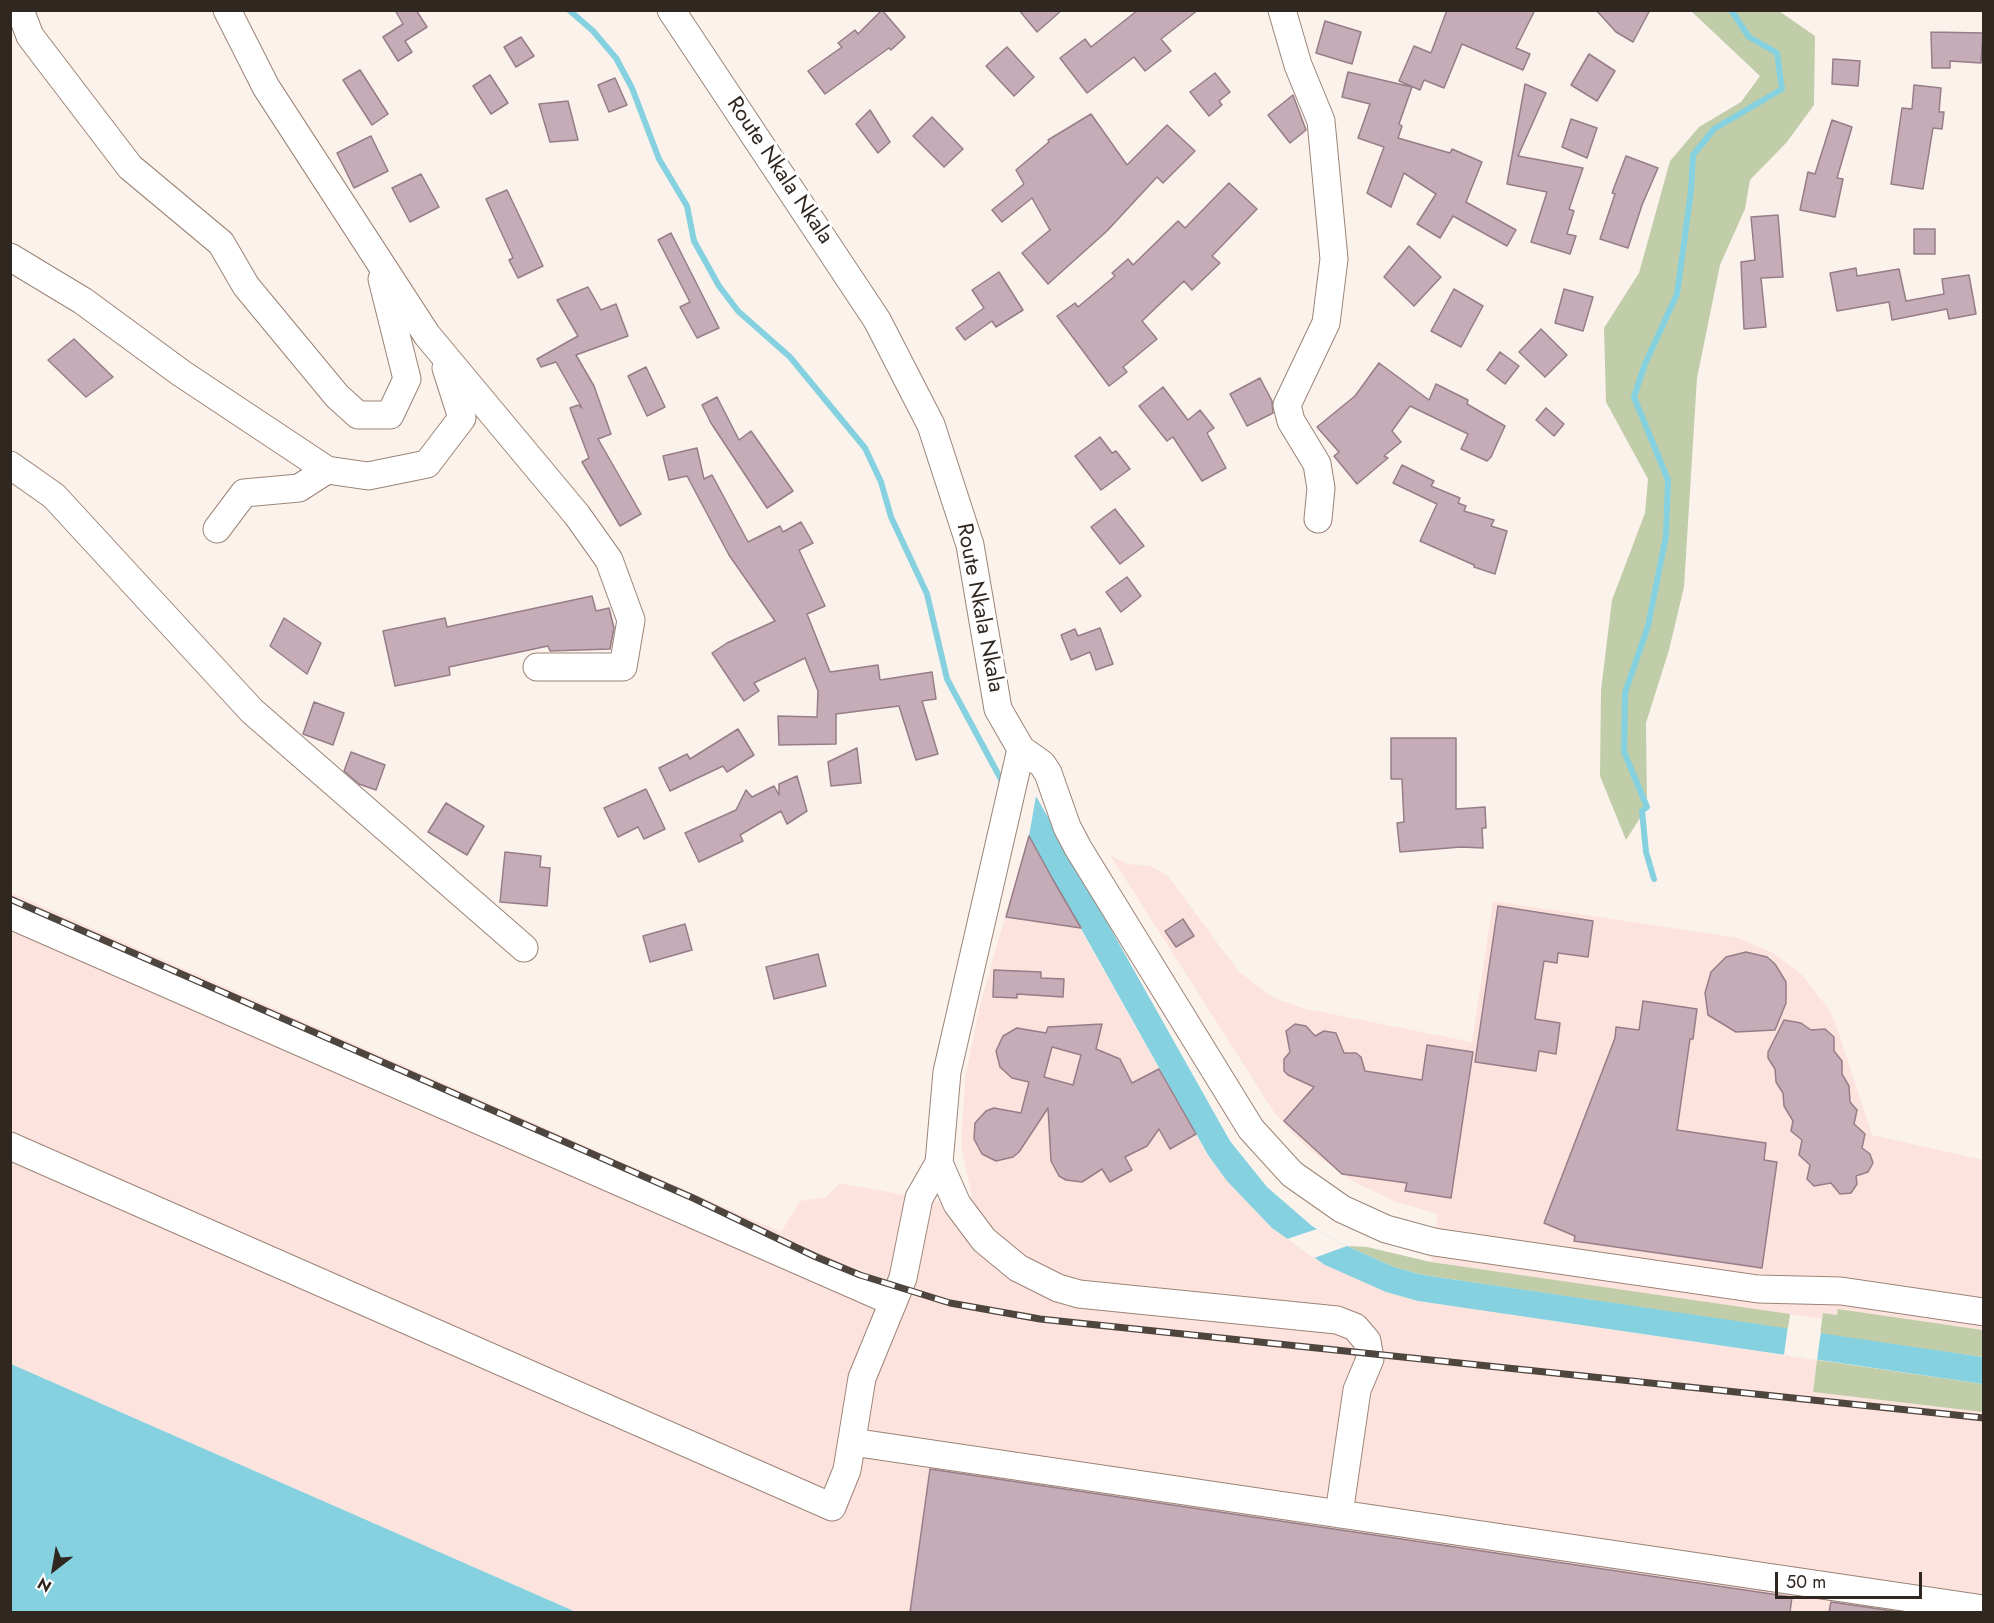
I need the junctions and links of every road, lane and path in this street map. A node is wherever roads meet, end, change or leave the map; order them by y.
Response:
1 (20, 10) edge
2 (227, 10) edge
3 (671, 10) edge
4 (1281, 10) edge
5 (10, 257) edge
6 (376, 257) junction
7 (442, 353) junction
8 (10, 465) edge
9 (327, 470) junction
10 (1318, 519) dead end
11 (217, 529) dead end
12 (537, 667) dead end
13 (1021, 749) junction
14 (10, 915) edge
15 (524, 948) dead end
16 (10, 1146) edge
17 (939, 1163) junction
18 (893, 1302) junction
19 (1983, 1312) edge
20 (852, 1442) junction
21 (1339, 1514) junction
22 (1983, 1609) edge

1 - 6 street
2 - 6 street
3 - 13 street, Route Nkala Nkala
4 - 10 street
5 - 9 street
6 - 7 street
7 - 9 street
7 - 12 street
8 - 15 street
9 - 11 street
13 - 17 street
13 - 19 street
14 - 18 street
16 - 20 street
17 - 18 street
17 - 21 street
18 - 20 street
20 - 21 street
21 - 22 street

